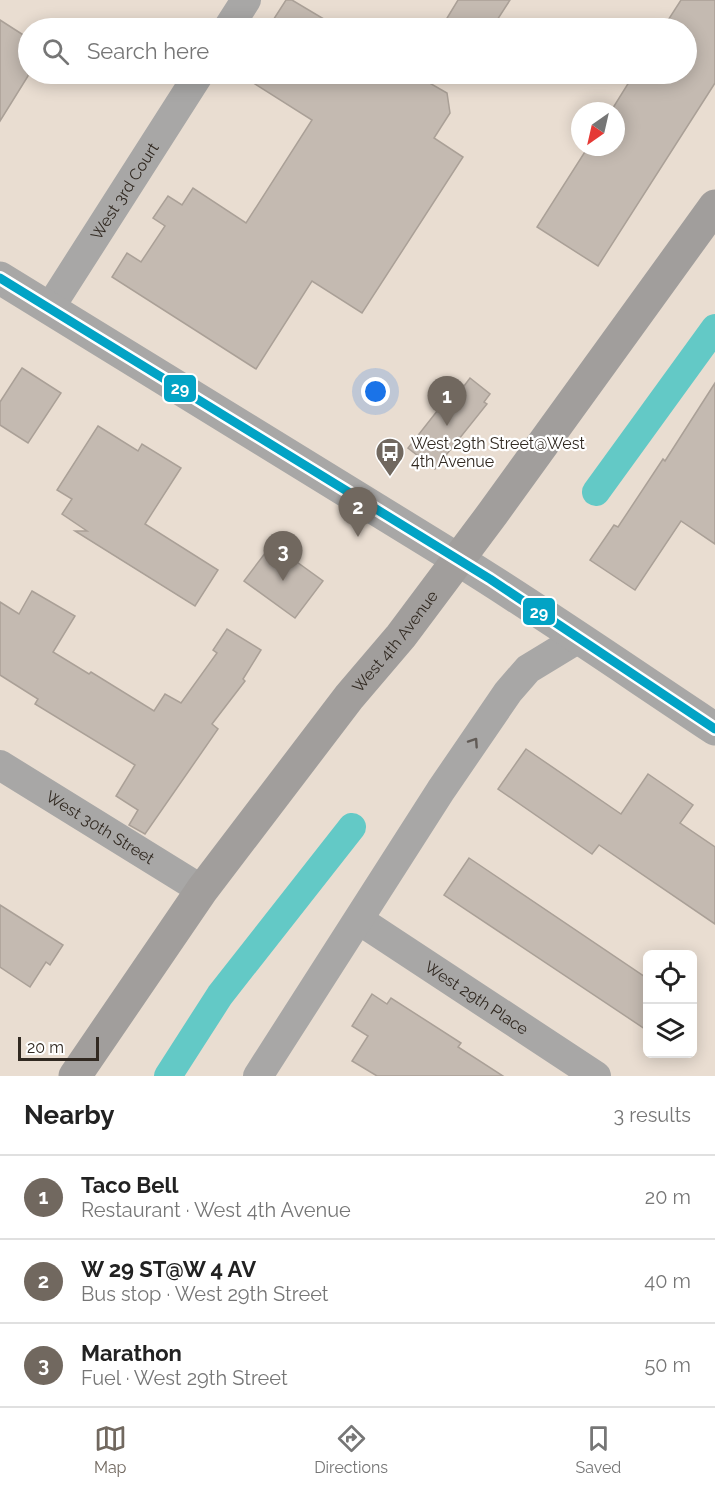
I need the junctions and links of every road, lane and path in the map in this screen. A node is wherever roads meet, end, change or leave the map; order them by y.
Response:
1 (246, 0) edge
2 (234, 18) edge
3 (193, 84) edge
4 (715, 206) edge
5 (0, 278) edge
6 (50, 309) junction
7 (457, 560) junction
8 (579, 638) junction
9 (715, 729) edge
10 (0, 765) edge
11 (202, 890) junction
12 (358, 920) junction
13 (75, 1076) edge
14 (258, 1076) edge
15 (596, 1076) edge

1 - 2 street
3 - 6 street, West 3rd Court
4 - 7 main road, West 4th Avenue
5 - 6 street
6 - 7 street
7 - 8 street
7 - 11 main road, West 4th Avenue
8 - 9 street
12 -> 8 street
10 - 11 street, West 30th Street
11 - 13 main road, West 4th Avenue
12 - 14 street
12 - 15 street, West 29th Place

